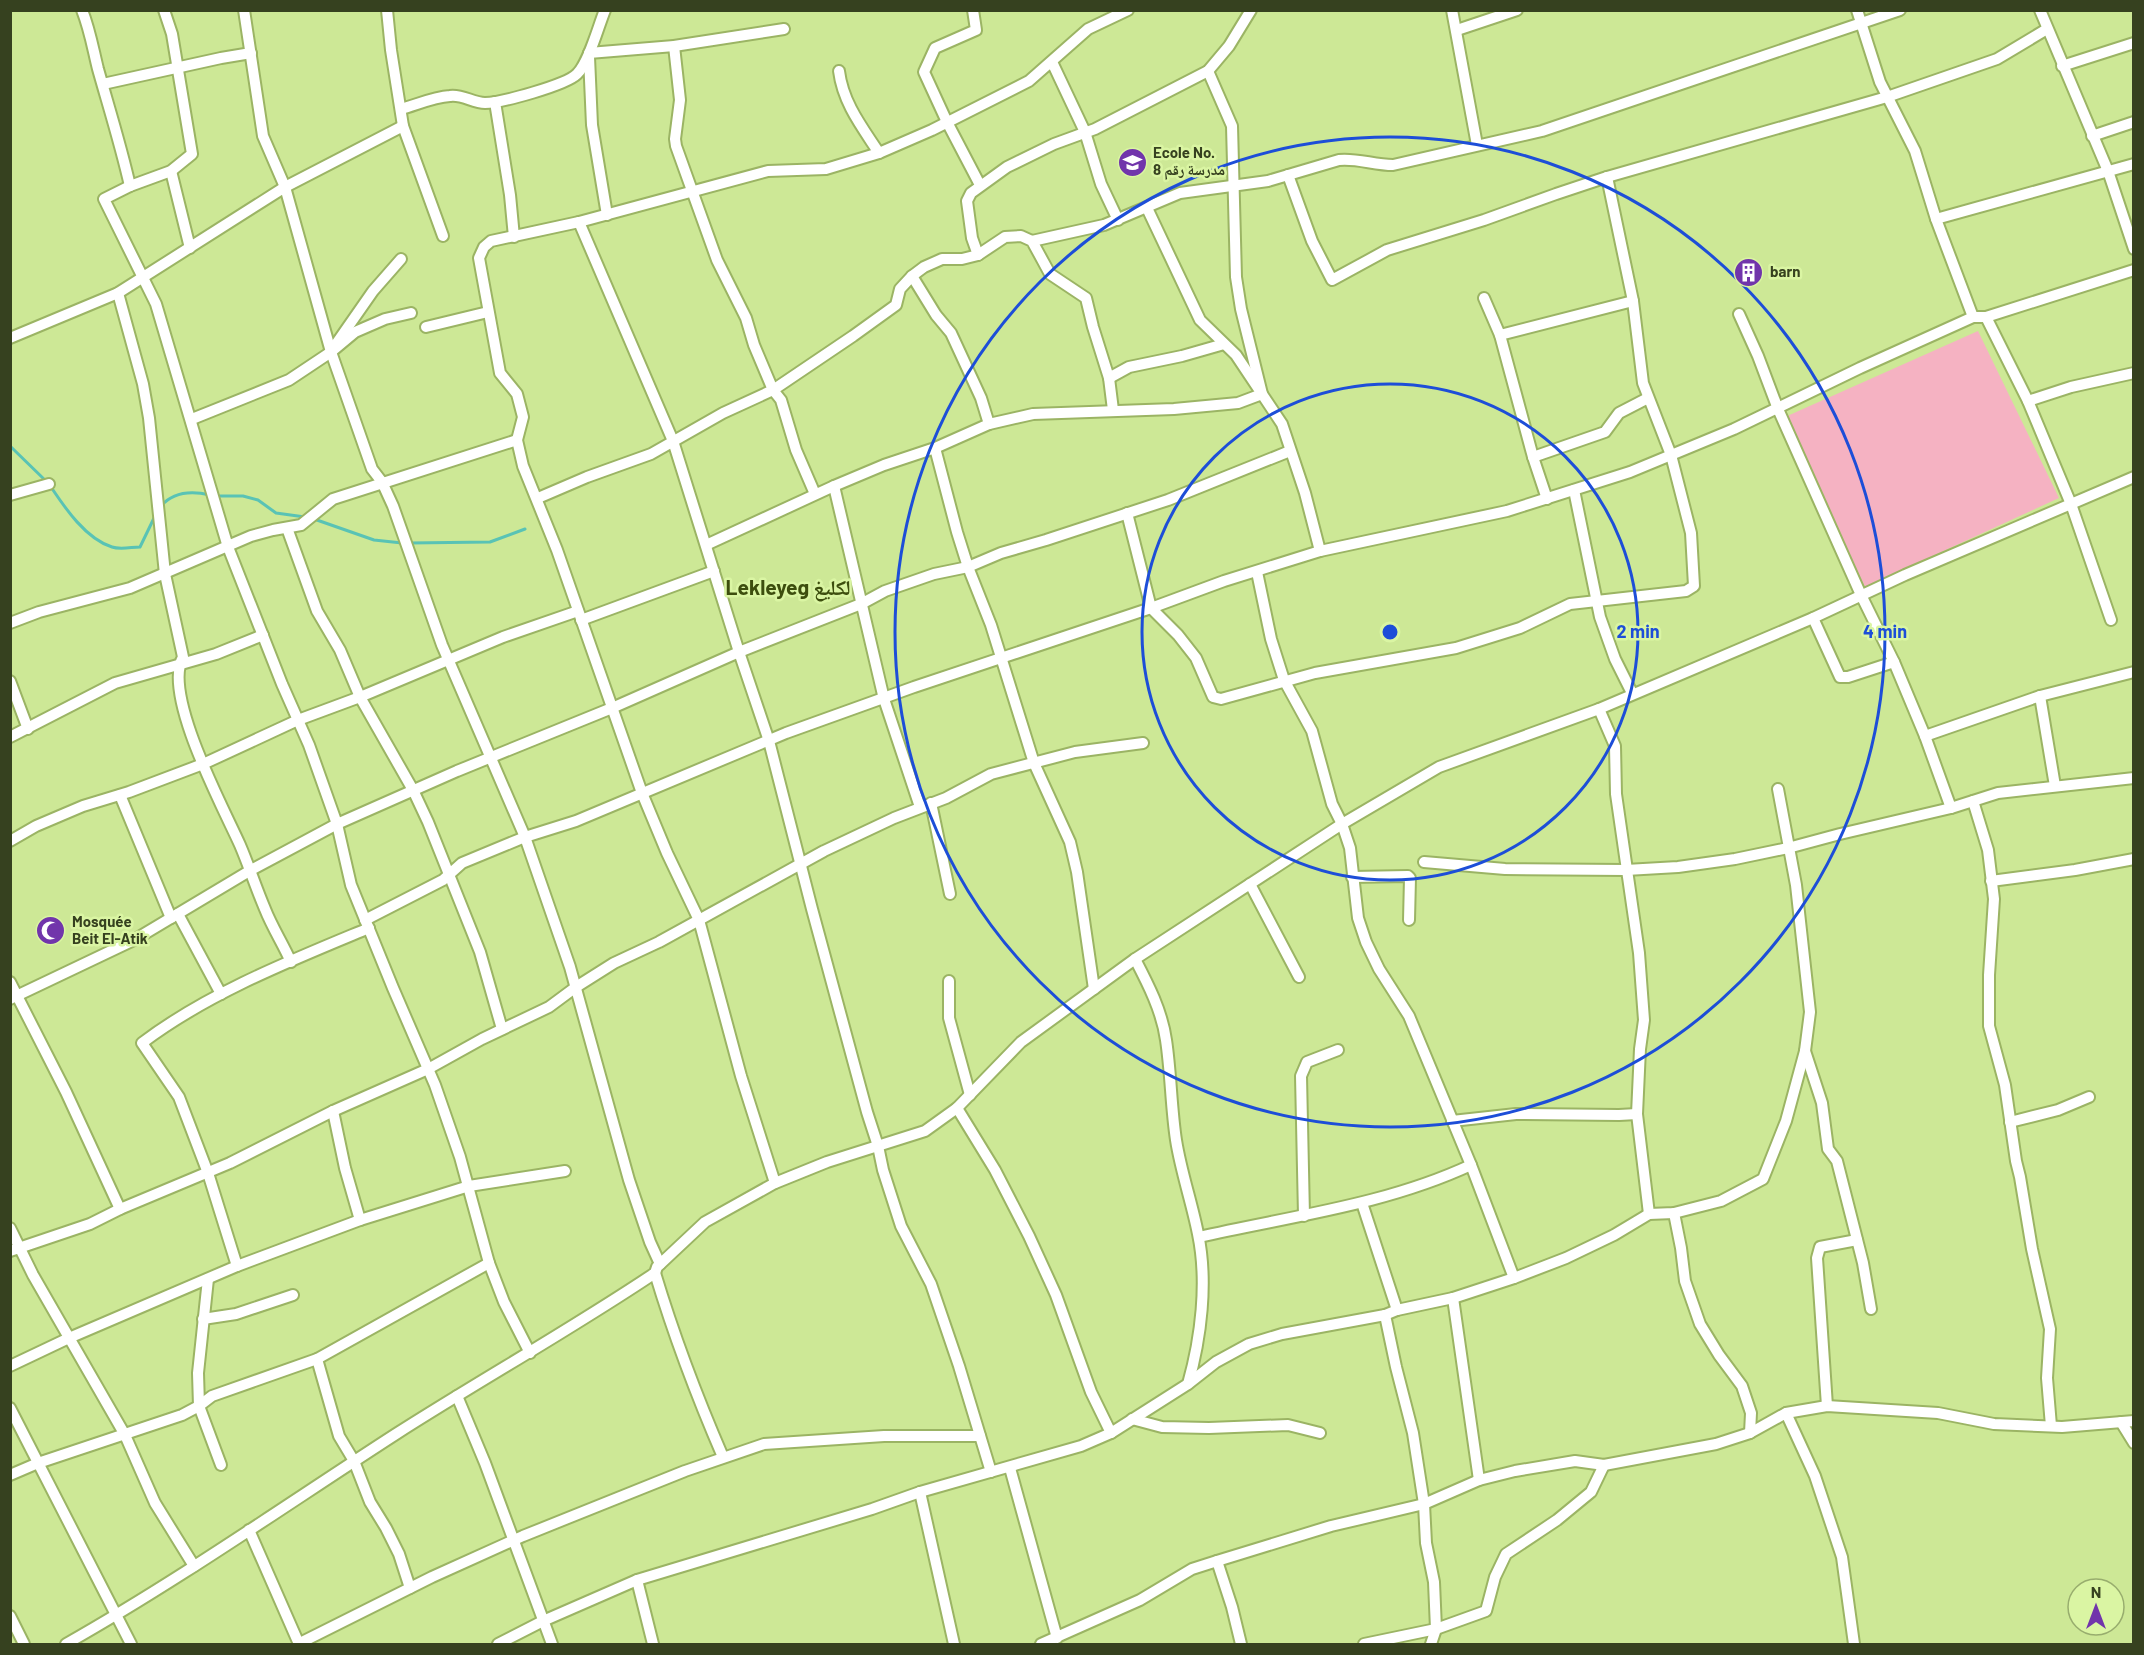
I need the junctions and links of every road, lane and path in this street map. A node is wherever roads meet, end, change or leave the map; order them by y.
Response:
1 (82, 10) edge
2 (164, 10) edge
3 (244, 10) edge
4 (387, 10) edge
5 (604, 10) edge
6 (973, 10) edge
7 (1128, 10) edge
8 (1251, 10) edge
9 (1452, 10) edge
10 (1516, 10) edge
11 (1857, 10) edge
12 (1899, 10) edge
13 (2040, 10) edge
14 (1861, 24) junction
15 (784, 29) dead end
16 (2047, 29) junction
17 (1457, 30) junction
18 (2133, 43) edge
19 (674, 46) junction
20 (251, 53) junction
21 (589, 53) junction
22 (1052, 62) junction
23 (2062, 66) junction
24 (178, 68) junction
25 (839, 71) dead end
26 (1208, 71) junction
27 (103, 84) junction
28 (1887, 98) junction
29 (495, 102) junction
30 (401, 109) junction
31 (947, 122) junction
32 (2133, 122) edge
33 (403, 126) junction
34 (1085, 132) junction
35 (2092, 136) junction
36 (1478, 145) junction
37 (879, 153) junction
38 (2133, 164) edge
39 (171, 171) junction
40 (2108, 171) junction
41 (1288, 175) junction
42 (1607, 177) junction
43 (980, 185) junction
44 (1233, 185) junction
45 (130, 186) junction
46 (285, 187) junction
47 (692, 191) junction
48 (1147, 208) junction
49 (607, 215) junction
50 (1118, 219) junction
51 (1936, 219) junction
52 (579, 222) junction
53 (443, 236) dead end
54 (513, 237) junction
55 (1032, 242) junction
56 (190, 248) junction
57 (2133, 249) edge
58 (978, 255) junction
59 (401, 259) dead end
60 (2133, 270) edge
61 (912, 276) junction
62 (144, 277) junction
63 (118, 293) junction
64 (1484, 298) dead end
65 (1633, 301) junction
66 (488, 312) junction
67 (411, 313) dead end
68 (1739, 314) dead end
69 (1973, 317) junction
70 (1986, 317) junction
71 (426, 327) dead end
72 (1500, 335) junction
73 (10, 338) edge
74 (1224, 344) junction
75 (331, 352) junction
76 (2133, 373) edge
77 (1109, 378) junction
78 (773, 390) junction
79 (1262, 394) junction
80 (1648, 398) junction
81 (2028, 401) junction
82 (1778, 409) junction
83 (1113, 410) junction
84 (192, 419) junction
85 (989, 424) junction
86 (517, 440) junction
87 (674, 441) junction
88 (935, 448) junction
89 (1290, 452) junction
90 (1671, 455) junction
91 (1533, 458) junction
92 (2133, 477) edge
93 (382, 482) junction
94 (49, 484) dead end
95 (834, 486) junction
96 (1574, 490) junction
97 (815, 494) junction
98 (10, 495) edge
99 (538, 498) junction
100 (1547, 500) junction
101 (2071, 504) junction
102 (1127, 513) junction
103 (287, 528) junction
104 (706, 545) junction
105 (228, 546) junction
106 (1320, 551) junction
107 (968, 567) junction
108 (714, 571) junction
109 (1257, 572) junction
110 (165, 574) junction
111 (1861, 595) junction
112 (1596, 602) junction
113 (861, 604) junction
114 (1151, 608) junction
115 (580, 615) junction
116 (1813, 618) junction
117 (2111, 620) dead end
118 (10, 623) edge
119 (263, 635) junction
120 (739, 652) junction
121 (1002, 658) junction
122 (448, 659) junction
123 (1894, 662) junction
124 (179, 664) junction
125 (2133, 672) edge
126 (1284, 680) junction
127 (10, 681) edge
128 (1632, 693) junction
129 (2040, 696) junction
130 (360, 697) junction
131 (884, 699) junction
132 (612, 708) junction
133 (1599, 709) junction
134 (298, 720) junction
135 (28, 729) junction
136 (1925, 736) junction
137 (10, 737) edge
138 (769, 741) junction
139 (1143, 743) dead end
140 (492, 757) junction
141 (202, 764) junction
142 (1034, 764) junction
143 (2133, 778) edge
144 (2055, 786) junction
145 (1778, 789) dead end
146 (413, 790) junction
147 (642, 793) junction
148 (120, 795) junction
149 (1973, 801) junction
150 (926, 805) junction
151 (1951, 808) junction
152 (337, 824) junction
153 (1342, 824) junction
154 (525, 837) junction
155 (10, 841) edge
156 (1788, 848) junction
157 (2133, 859) edge
158 (1424, 861) dead end
159 (802, 864) junction
160 (250, 870) junction
161 (1626, 870) junction
162 (450, 873) junction
163 (1352, 877) junction
164 (1991, 881) junction
165 (1250, 884) junction
166 (950, 894) dead end
167 (174, 916) junction
168 (699, 920) junction
169 (1409, 920) dead end
170 (367, 924) junction
171 (1135, 959) junction
172 (291, 962) junction
173 (1299, 977) dead end
174 (949, 981) dead end
175 (10, 982) edge
176 (576, 987) junction
177 (1094, 989) junction
178 (221, 993) junction
179 (14, 997) edge
180 (502, 1029) junction
181 (1338, 1050) dead end
182 (1805, 1051) junction
183 (428, 1069) junction
184 (970, 1095) junction
185 (2089, 1097) dead end
186 (957, 1108) junction
187 (333, 1111) junction
188 (1637, 1114) junction
189 (1452, 1121) junction
190 (2010, 1122) junction
191 (878, 1146) junction
192 (1471, 1165) junction
193 (565, 1171) dead end
194 (208, 1173) junction
195 (775, 1183) junction
196 (470, 1186) junction
197 (1362, 1203) junction
198 (120, 1209) junction
199 (1674, 1213) junction
200 (1649, 1214) junction
201 (1304, 1216) junction
202 (360, 1220) junction
203 (10, 1228) edge
204 (1199, 1237) junction
205 (1857, 1240) junction
206 (15, 1249) edge
207 (489, 1263) junction
208 (237, 1266) junction
209 (658, 1268) junction
210 (1514, 1278) junction
211 (208, 1279) junction
212 (293, 1295) dead end
213 (1453, 1298) junction
214 (1871, 1309) dead end
215 (1396, 1310) junction
216 (1385, 1315) junction
217 (202, 1319) junction
218 (69, 1338) junction
219 (530, 1353) junction
220 (317, 1359) junction
221 (10, 1366) edge
222 (1188, 1384) junction
223 (457, 1396) junction
224 (199, 1406) junction
225 (1827, 1406) junction
226 (10, 1408) edge
227 (1786, 1413) junction
228 (1132, 1419) junction
229 (2133, 1421) edge
230 (2121, 1422) junction
231 (2051, 1426) junction
232 (1111, 1433) junction
233 (1320, 1433) dead end
234 (1750, 1433) junction
235 (125, 1435) junction
236 (980, 1436) junction
237 (2133, 1443) edge
238 (723, 1457) junction
239 (354, 1461) junction
240 (38, 1463) junction
241 (221, 1465) dead end
242 (1604, 1465) junction
243 (1010, 1468) junction
244 (991, 1472) junction
245 (10, 1474) edge
246 (1479, 1480) junction
247 (920, 1492) junction
248 (1424, 1504) junction
249 (249, 1530) junction
250 (514, 1540) junction
251 (1217, 1561) junction
252 (194, 1566) junction
253 (637, 1580) junction
254 (410, 1588) junction
255 (10, 1616) edge
256 (116, 1616) junction
257 (543, 1621) junction
258 (1436, 1629) junction
259 (1057, 1638) junction
260 (78, 1642) edge
261 (24, 1644) edge
262 (66, 1644) edge
263 (131, 1644) edge
264 (299, 1644) edge
265 (498, 1644) edge
266 (552, 1644) edge
267 (653, 1644) edge
268 (954, 1644) edge
269 (1041, 1644) edge
270 (1241, 1644) edge
271 (1364, 1644) edge
272 (1431, 1644) edge
273 (1854, 1644) edge

1 - 27 street
2 - 24 street
3 - 20 street
4 - 30 street
5 - 21 street
6 - 31 street
7 - 22 street
8 - 26 street
9 - 17 street
10 - 17 street
11 - 14 street
12 - 14 street
13 - 16 street
14 - 28 street
14 - 36 street
15 - 19 street
16 - 23 street
16 - 28 street
17 - 36 street
18 - 23 street
19 - 21 street
19 - 47 street
20 - 24 street
20 - 46 street
21 - 29 street
21 - 49 street
22 - 31 street
22 - 34 street
23 - 35 street
24 - 27 street
24 - 39 street
25 - 37 street
26 - 34 street
26 - 44 street
27 - 45 street
28 - 42 street
28 - 51 street
29 - 30 street
29 - 54 street
30 - 33 street
31 - 37 street
31 - 43 street
32 - 35 street
33 - 46 street
33 - 53 street
34 - 43 street
34 - 50 street
35 - 40 street
36 - 41 street
37 - 47 street
38 - 40 street
39 - 45 street
39 - 56 street
40 - 51 street
40 - 57 street
41 - 42 street
41 - 44 street
42 - 65 street
43 - 58 street
44 - 48 street
44 - 79 street
45 - 62 street
46 - 56 street
46 - 75 street
47 - 49 street
47 - 78 street
48 - 50 street
48 - 74 street
49 - 52 street
50 - 55 street
51 - 69 street
52 - 54 street
52 - 87 street
54 - 66 street
55 - 58 street
55 - 77 street
56 - 62 street
58 - 61 street
59 - 75 street
60 - 70 street
61 - 78 street
61 - 85 street
62 - 63 street
62 - 84 street
63 - 73 street
63 - 110 street
64 - 72 street
65 - 72 street
65 - 80 street
66 - 71 street
66 - 86 street
67 - 75 street
68 - 82 street
69 - 70 street
69 - 82 street
70 - 81 street
72 - 91 street
74 - 77 street
74 - 79 street
75 - 84 street
75 - 93 street
76 - 81 street
77 - 83 street
78 - 87 street
78 - 97 street
79 - 83 street
79 - 89 street
80 - 90 street
80 - 91 street
81 - 101 street
82 - 90 street
82 - 111 street
83 - 85 street
84 - 105 street
85 - 88 street
86 - 93 street
86 - 99 street
87 - 99 street
87 - 104 street
88 - 95 street
88 - 107 street
89 - 102 street
89 - 106 street
90 - 96 street
90 - 112 street
91 - 100 street
92 - 101 street
93 - 103 street
93 - 122 street
94 - 98 street
95 - 97 street
95 - 113 street
96 - 100 street
96 - 112 street
97 - 104 street
99 - 115 street
100 - 106 street
101 - 111 street
101 - 117 street
102 - 107 street
102 - 114 street
103 - 105 street
103 - 130 street
104 - 108 street
105 - 110 street
105 - 119 street
106 - 109 street
107 - 113 street
107 - 121 street
108 - 115 street
108 - 120 street
109 - 114 street
109 - 126 street
110 - 118 street
110 - 124 street
111 - 116 street
111 - 123 street
112 - 126 street
112 - 128 street
113 - 120 street
113 - 131 street
114 - 121 street
114 - 126 street
115 - 122 street
115 - 132 street
116 - 123 street
116 - 128 street
119 - 124 street
119 - 134 street
120 - 132 street
120 - 138 street
121 - 131 street
121 - 142 street
122 - 130 street
122 - 140 street
123 - 136 street
124 - 135 street
124 - 141 street
125 - 129 street
126 - 153 street
127 - 135 street
128 - 133 street
129 - 136 street
129 - 144 street
130 - 134 street
130 - 146 street
131 - 138 street
131 - 150 street
132 - 140 street
132 - 147 street
133 - 153 street
133 - 161 street
134 - 141 street
134 - 152 street
135 - 137 street
136 - 151 street
138 - 147 street
138 - 159 street
139 - 142 street
140 - 146 street
140 - 154 street
141 - 148 street
141 - 160 street
142 - 150 street
142 - 177 street
143 - 144 street
144 - 149 street
145 - 156 street
146 - 152 street
146 - 162 street
147 - 154 street
147 - 168 street
148 - 155 street
148 - 167 street
149 - 151 street
149 - 164 street
150 - 159 street
150 - 166 street
151 - 156 street
152 - 160 street
152 - 170 street
153 - 163 street
153 - 165 street
154 - 162 street
154 - 176 street
156 - 161 street
156 - 182 street
157 - 164 street
158 - 161 street
159 - 168 street
159 - 191 street
160 - 167 street
160 - 172 street
161 - 188 street
162 - 170 street
162 - 180 street
163 - 169 street
163 - 189 street
164 - 190 street
165 - 171 street
165 - 173 street
167 - 178 street
167 - 179 street
168 - 176 street
168 - 195 street
170 - 172 street
170 - 183 street
171 - 177 street
171 - 204 street
172 - 178 street
174 - 184 street
175 - 179 street
176 - 180 street
176 - 209 street
177 - 184 street
178 - 194 street
179 - 198 street
180 - 183 street
181 - 201 street
182 - 199 street
182 - 205 street
183 - 187 street
183 - 196 street
184 - 186 street
185 - 190 street
186 - 191 street
186 - 232 street
187 - 194 street
187 - 202 street
188 - 189 street
188 - 200 street
189 - 192 street
190 - 231 street
191 - 195 street
191 - 236 street
192 - 197 street
192 - 210 street
193 - 196 street
194 - 198 street
194 - 208 street
195 - 209 street
196 - 202 street
196 - 207 street
197 - 201 street
197 - 215 street
198 - 206 street
199 - 200 street
199 - 234 street
200 - 210 street
201 - 204 street
202 - 208 street
203 - 206 street
204 - 222 street
205 - 214 street
205 - 225 street
206 - 218 street
207 - 219 street
207 - 220 street
208 - 211 street
209 - 219 street
209 - 238 street
210 - 213 street
211 - 217 street
211 - 218 street
212 - 217 street
213 - 215 street
213 - 246 street
215 - 216 street
216 - 222 street
216 - 248 street
217 - 224 street
218 - 221 street
218 - 235 street
219 - 223 street
220 - 224 street
220 - 239 street
222 - 228 street
223 - 239 street
223 - 250 street
224 - 235 street
224 - 241 street
225 - 227 street
225 - 231 street
226 - 240 street
227 - 234 street
227 - 273 street
228 - 232 street
228 - 233 street
229 - 230 street
230 - 231 street
230 - 237 street
232 - 243 street
234 - 242 street
235 - 240 street
235 - 252 street
236 - 238 street
236 - 244 street
238 - 250 street
239 - 249 street
239 - 254 street
240 - 245 street
240 - 256 street
242 - 246 street
242 - 258 street
243 - 244 street
243 - 259 street
244 - 247 street
246 - 248 street
247 - 253 street
247 - 268 street
248 - 251 street
248 - 258 street
249 - 252 street
249 - 264 street
250 - 254 street
250 - 257 street
251 - 259 street
251 - 270 street
252 - 256 street
253 - 257 street
253 - 267 street
254 - 264 street
255 - 261 street
256 - 260 street
256 - 263 street
257 - 265 street
257 - 266 street
258 - 271 street
258 - 272 street
259 - 269 street
260 - 262 street

